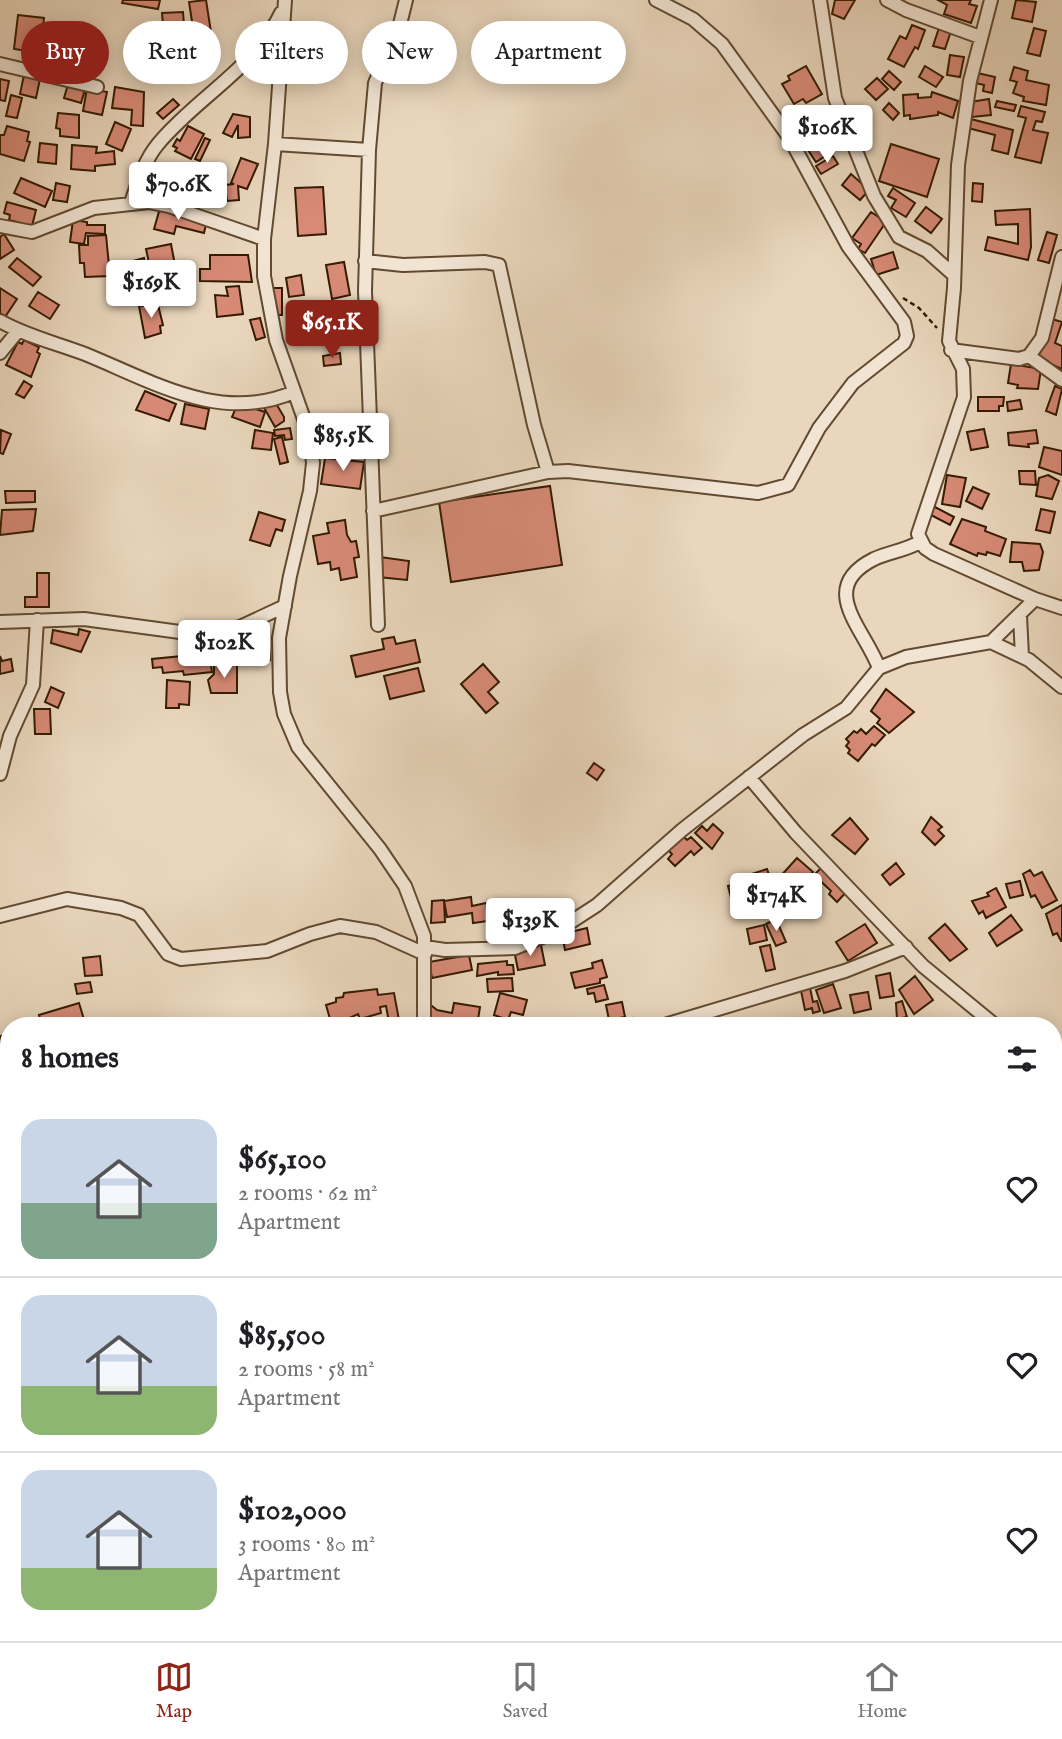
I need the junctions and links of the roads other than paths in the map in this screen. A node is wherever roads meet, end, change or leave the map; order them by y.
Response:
1 (406, 0) edge
2 (656, 0) edge
3 (820, 0) edge
4 (887, 0) edge
5 (991, 0) edge
6 (285, 3) edge
7 (979, 37) junction
8 (0, 64) edge
9 (97, 87) dead end
10 (275, 144) junction
11 (369, 150) junction
12 (131, 203) junction
13 (0, 226) edge
14 (264, 239) junction
15 (1062, 257) edge
16 (365, 261) junction
17 (954, 275) junction
18 (0, 321) edge
19 (18, 331) junction
20 (950, 346) junction
21 (0, 353) edge
22 (1029, 356) junction
23 (1062, 380) edge
24 (294, 392) junction
25 (548, 472) junction
26 (373, 511) junction
27 (920, 542) junction
28 (1035, 600) junction
29 (285, 606) junction
30 (1062, 608) edge
31 (1020, 616) junction
32 (37, 620) junction
33 (0, 622) edge
34 (378, 625) dead end
35 (991, 642) junction
36 (1022, 656) junction
37 (879, 668) junction
38 (1062, 687) edge
39 (0, 774) edge
40 (749, 777) junction
41 (0, 916) edge
42 (906, 947) junction
43 (425, 951) junction
44 (424, 1017) edge
45 (691, 1017) edge
46 (985, 1017) edge

1 - 11 street
2 - 25 street
3 - 17 street
4 - 7 street
5 - 7 street
6 - 10 street
6 - 12 street
7 - 17 street
8 - 9 street
10 - 11 street
10 - 14 street
11 - 16 street
12 - 13 street
12 - 14 street
14 - 24 street
15 - 22 street
16 - 25 street
16 - 26 street
17 - 20 street
18 - 19 street
19 - 21 street
19 - 24 street
20 - 22 street
20 - 27 street
22 - 23 street
24 - 29 street
25 - 26 street
26 - 34 street
27 - 28 street
27 - 37 street
28 - 30 street
28 - 31 street
29 - 32 street
29 - 43 street
31 - 35 street
31 - 36 street
32 - 33 street
32 - 39 street
35 - 36 street
35 - 37 street
36 - 38 street
37 - 40 street
40 - 42 street
40 - 43 street
41 - 43 street
42 - 45 street
42 - 46 street
43 - 44 street

